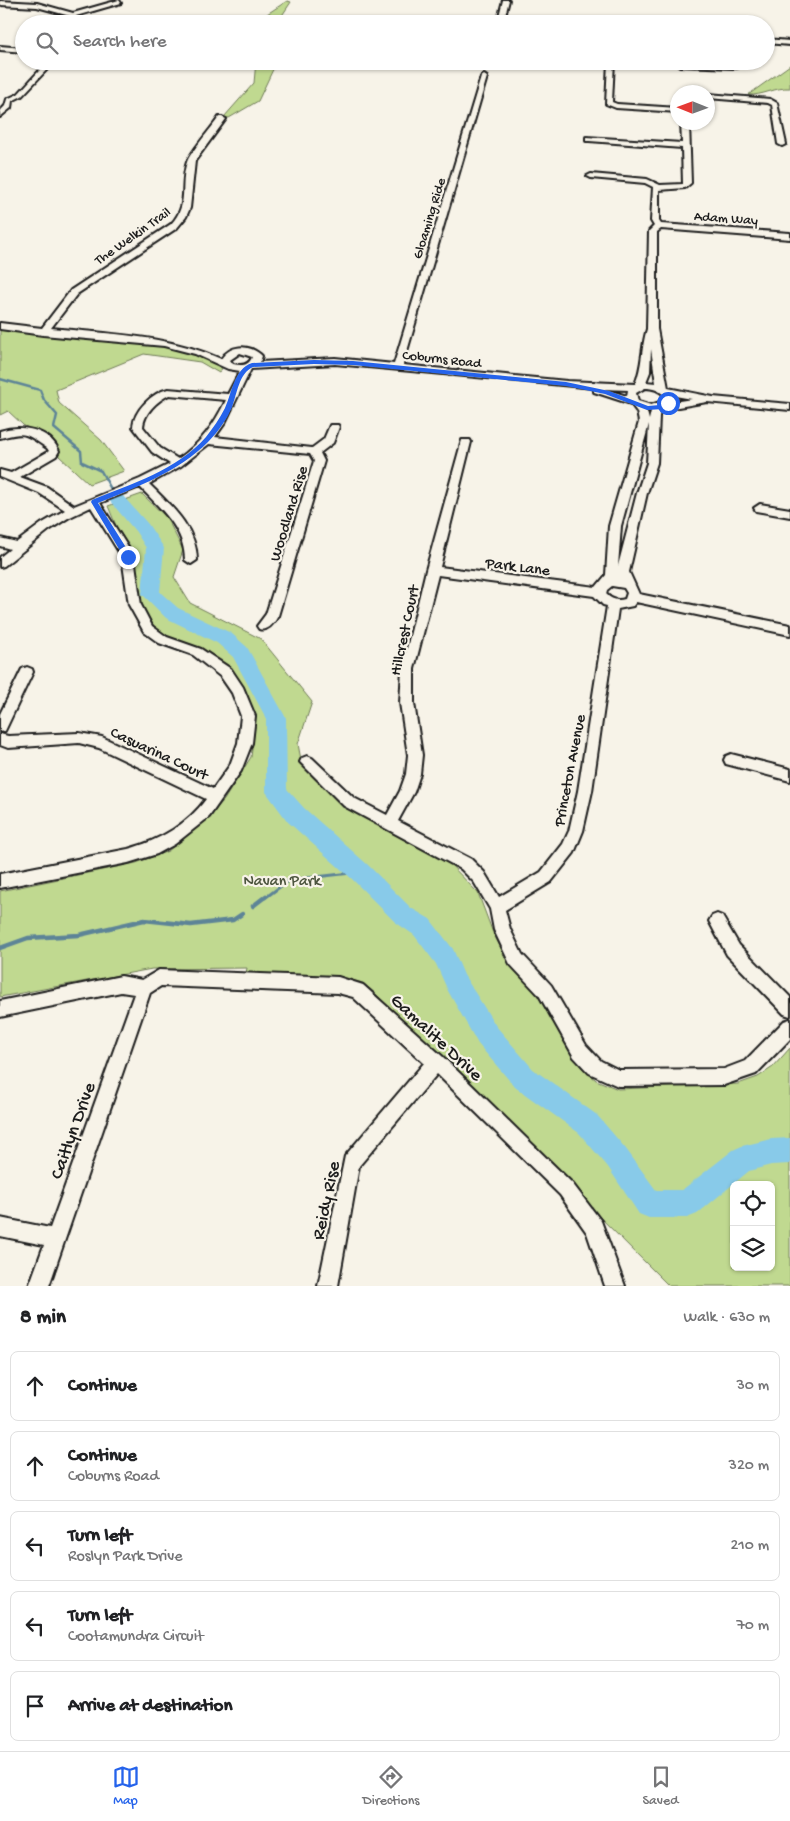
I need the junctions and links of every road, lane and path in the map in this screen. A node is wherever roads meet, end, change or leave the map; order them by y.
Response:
1 (506, 0) edge
2 (0, 2) edge
3 (119, 2) dead end
4 (73, 15) joint
5 (502, 15) edge
6 (775, 42) edge
7 (790, 43) edge
8 (0, 48) edge
9 (15, 49) edge
10 (44, 70) edge
11 (610, 70) edge
12 (484, 77) dead end
13 (715, 97) edge
14 (0, 100) edge
15 (9, 100) junction
16 (670, 109) edge
17 (0, 114) edge
18 (222, 119) dead end
19 (686, 130) edge
20 (589, 139) dead end
21 (782, 144) dead end
22 (686, 146) junction
23 (592, 176) dead end
24 (658, 187) junction
25 (659, 226) junction
26 (790, 236) edge
27 (0, 326) edge
28 (652, 329) junction
29 (44, 332) junction
30 (235, 351) junction
31 (198, 352) junction
32 (251, 352) junction
33 (314, 362) junction
34 (230, 366) junction
35 (249, 366) junction
36 (398, 367) junction
37 (237, 383) junction
38 (566, 384) junction
39 (638, 386) junction
40 (666, 391) junction
41 (232, 397) junction
42 (713, 400) junction
43 (636, 403) junction
44 (661, 407) junction
45 (790, 408) edge
46 (334, 427) dead end
47 (0, 435) edge
48 (207, 440) junction
49 (466, 442) dead end
50 (314, 452) junction
51 (178, 463) junction
52 (0, 473) edge
53 (12, 477) junction
54 (142, 483) junction
55 (94, 502) junction
56 (760, 508) dead end
57 (73, 510) junction
58 (790, 513) edge
59 (0, 542) edge
60 (19, 547) junction
61 (191, 560) dead end
62 (0, 563) edge
63 (432, 570) junction
64 (602, 588) junction
65 (630, 591) junction
66 (613, 604) junction
67 (263, 626) dead end
68 (790, 630) edge
69 (27, 672) dead end
70 (0, 727) edge
71 (0, 739) edge
72 (731, 760) dead end
73 (307, 762) dead end
74 (790, 775) edge
75 (216, 797) junction
76 (390, 823) junction
77 (0, 880) edge
78 (498, 907) junction
79 (717, 922) dead end
80 (144, 988) junction
81 (0, 1008) edge
82 (790, 1008) edge
83 (790, 1027) edge
84 (436, 1062) junction
85 (0, 1227) edge
86 (55, 1238) junction
87 (39, 1286) edge
88 (328, 1286) edge
89 (615, 1286) edge

1 - 5 street
2 - 4 street
3 - 4 street
6 - 7 street
8 - 9 street
10 - 15 street
11 - 16 street
12 - 36 street, Gloaming Ride
13 - 21 street
14 - 15 street
15 - 17 street
18 - 29 street, The Welkin Trail
19 - 22 street
20 - 22 street
22 - 24 street
23 - 24 street
24 - 25 street
25 - 26 street, Adam Way
25 - 28 street
27 - 29 street
28 - 39 street
28 - 40 street
29 - 31 street
30 - 31 street
30 - 32 street, Coburns Road
30 - 34 street
31 - 34 street
32 - 33 street, Coburns Road
32 - 35 street
33 - 35 street, Coburns Road
33 - 36 street, Coburns Road
34 - 35 street, Coburns Road
34 - 37 street
35 - 37 street
36 - 38 street, Coburns Road
37 - 41 street
38 - 39 street, Coburns Road
38 - 43 street, Coburns Road
39 - 40 street, Coburns Road
39 - 43 street
40 - 42 street
40 - 44 street
41 - 48 street
41 - 51 street
42 - 44 street
42 - 45 street
43 - 44 street, Coburns Road
43 - 64 street
44 - 65 street
46 - 50 street
47 - 53 street
48 - 50 street, Woodland Rise
48 - 51 street
49 - 63 street, Hillcrest Court
50 - 67 street, Woodland Rise
51 - 54 street
52 - 53 street
53 - 57 street
54 - 55 street
54 - 61 street
55 - 57 street
55 - 75 street
56 - 58 street
57 - 60 street
59 - 60 street
60 - 62 street
63 - 64 street, Park Lane
63 - 76 street, Hillcrest Court
64 - 65 street
64 - 66 street
65 - 66 street
65 - 68 street
66 - 78 street, Princeton Avenue
69 - 70 street
71 - 75 street, Casuarina Court
72 - 74 street
73 - 76 street
75 - 77 street
76 - 78 street
78 - 83 street
79 - 82 street
80 - 81 street
80 - 84 street, Gamalite Drive
80 - 86 street, Caitlyn Drive
84 - 88 street, Reidy Rise
84 - 89 street, Gamalite Drive
85 - 86 street
86 - 87 street, Caitlyn Drive

